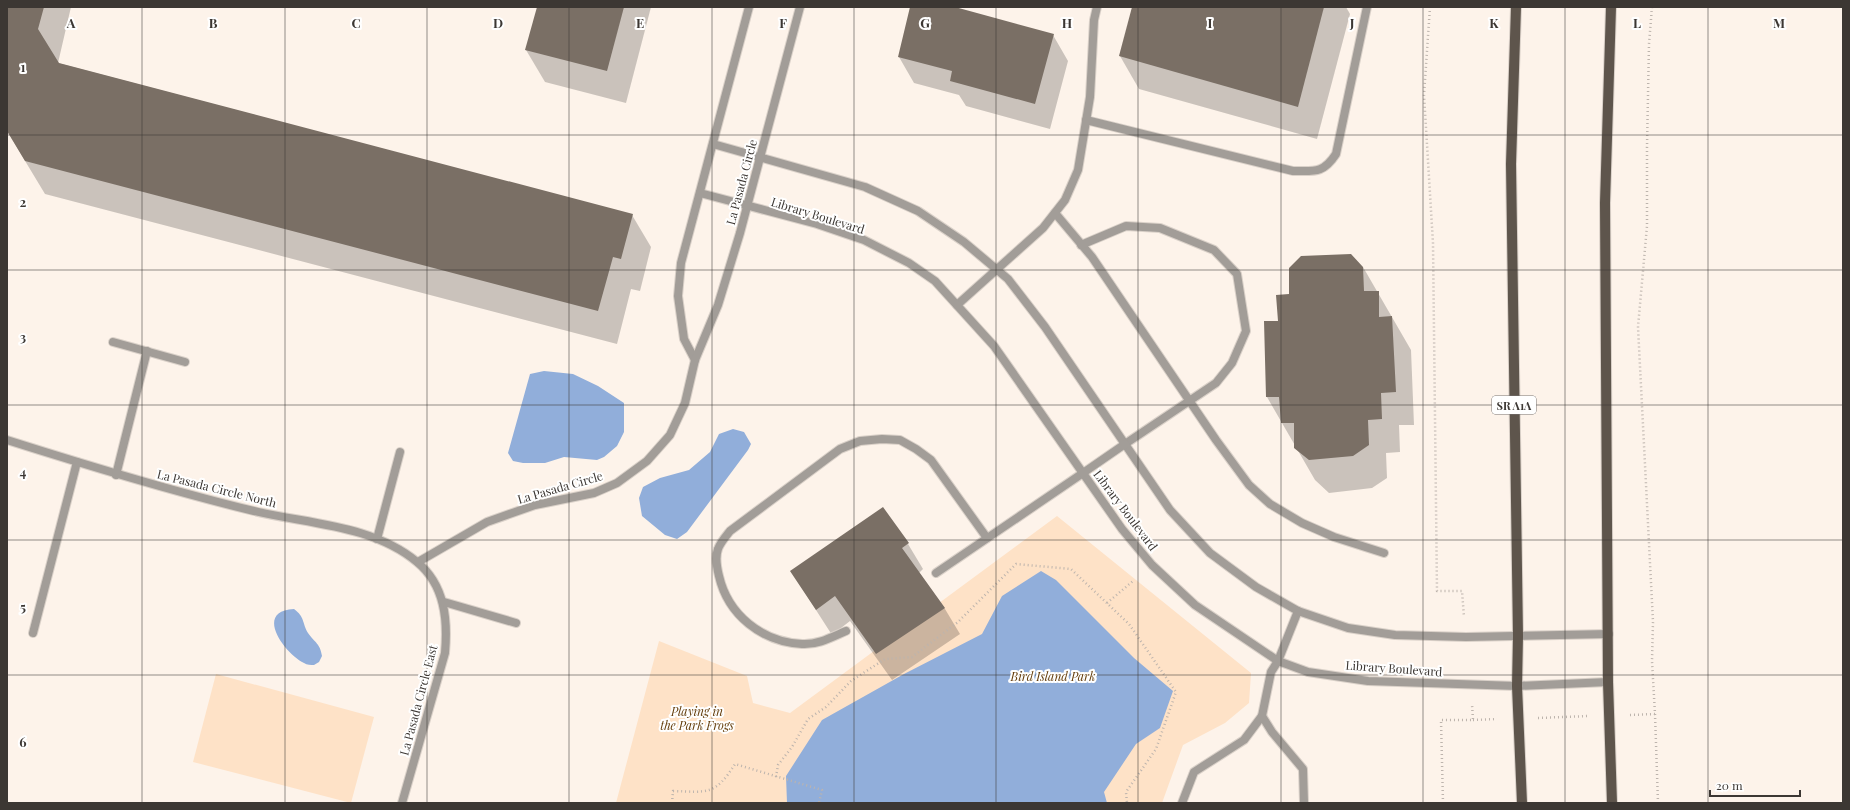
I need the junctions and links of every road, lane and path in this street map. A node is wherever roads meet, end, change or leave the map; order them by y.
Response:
1 (749, 7) edge
2 (800, 7) edge
3 (1367, 7) edge
4 (1430, 7) edge
5 (1516, 7) edge
6 (1610, 7) edge
7 (1652, 7) edge
8 (1094, 8) edge
9 (1086, 120) junction
10 (712, 144) junction
11 (760, 156) junction
12 (700, 193) junction
13 (747, 207) junction
14 (1055, 213) junction
15 (1081, 245) junction
16 (997, 270) junction
17 (957, 305) junction
18 (113, 342) dead end
19 (147, 352) junction
20 (695, 360) junction
21 (185, 362) dead end
22 (1189, 400) junction
23 (7, 440) edge
24 (1125, 444) junction
25 (400, 452) dead end
26 (77, 462) junction
27 (1083, 473) junction
28 (116, 475) junction
29 (987, 538) junction
30 (377, 539) junction
31 (1384, 553) dead end
32 (418, 562) junction
33 (936, 573) dead end
34 (1133, 581) dead end
35 (444, 602) junction
36 (1107, 603) junction
37 (1298, 611) junction
38 (516, 623) dead end
39 (846, 631) dead end
40 (33, 633) dead end
41 (1609, 634) junction
42 (1518, 636) junction
43 (1466, 637) junction
44 (1278, 661) junction
45 (1608, 682) junction
46 (1470, 685) junction
47 (1517, 686) junction
48 (1655, 714) junction
49 (1262, 716) junction
50 (1609, 716) junction
51 (1518, 719) junction
52 (1473, 720) junction
53 (776, 777) junction
54 (402, 803) edge
55 (672, 803) edge
56 (819, 803) edge
57 (1127, 803) edge
58 (1182, 803) edge
59 (1304, 803) edge
60 (1443, 803) edge
61 (1522, 803) edge
62 (1612, 803) edge
63 (1658, 803) edge

1 - 10 street
2 - 11 street, La Pasada Circle
3 - 9 street
4 - 43 path
5 - 42 main road, SR A1A
6 - 41 main road
7 - 48 path
8 - 9 street
9 - 14 street
10 - 11 street
10 - 12 street
11 - 13 street, La Pasada Circle
11 - 16 street
12 - 13 street, Library Boulevard
12 - 20 street
13 - 17 street, Library Boulevard
13 - 20 street, La Pasada Circle
14 - 15 street
14 - 16 street
15 - 22 street
15 - 22 street
16 - 17 street
16 - 24 street
17 - 27 street, Library Boulevard
18 - 19 street
19 - 21 street
19 - 28 street
20 - 32 street, La Pasada Circle
22 - 24 street
22 - 31 street
23 - 26 street, La Pasada Circle North
24 - 27 street
24 - 37 street
25 - 30 street
26 - 28 street, La Pasada Circle North
26 - 40 street
27 - 29 street
27 - 44 street, Library Boulevard
28 - 30 street, La Pasada Circle North
29 - 33 street
29 - 39 street
30 - 32 street, La Pasada Circle North
32 - 35 street, La Pasada Circle East
34 - 36 path
35 - 38 street
35 - 54 street, La Pasada Circle East
36 - 53 path
36 - 57 path
37 - 43 street
37 - 44 street
41 - 42 street
41 - 45 main road
42 - 43 street
42 - 47 main road, SR A1A
44 - 46 street, Library Boulevard
44 - 49 street
45 - 47 street, Library Boulevard
45 - 50 main road
46 - 47 street, Library Boulevard
46 - 52 path
47 - 51 main road, SR A1A
48 - 50 path
48 - 63 path
49 - 58 street
49 - 59 street
50 - 51 path
50 - 62 main road
51 - 52 path
51 - 61 main road, SR A1A
52 - 60 path
53 - 55 path
53 - 56 path

